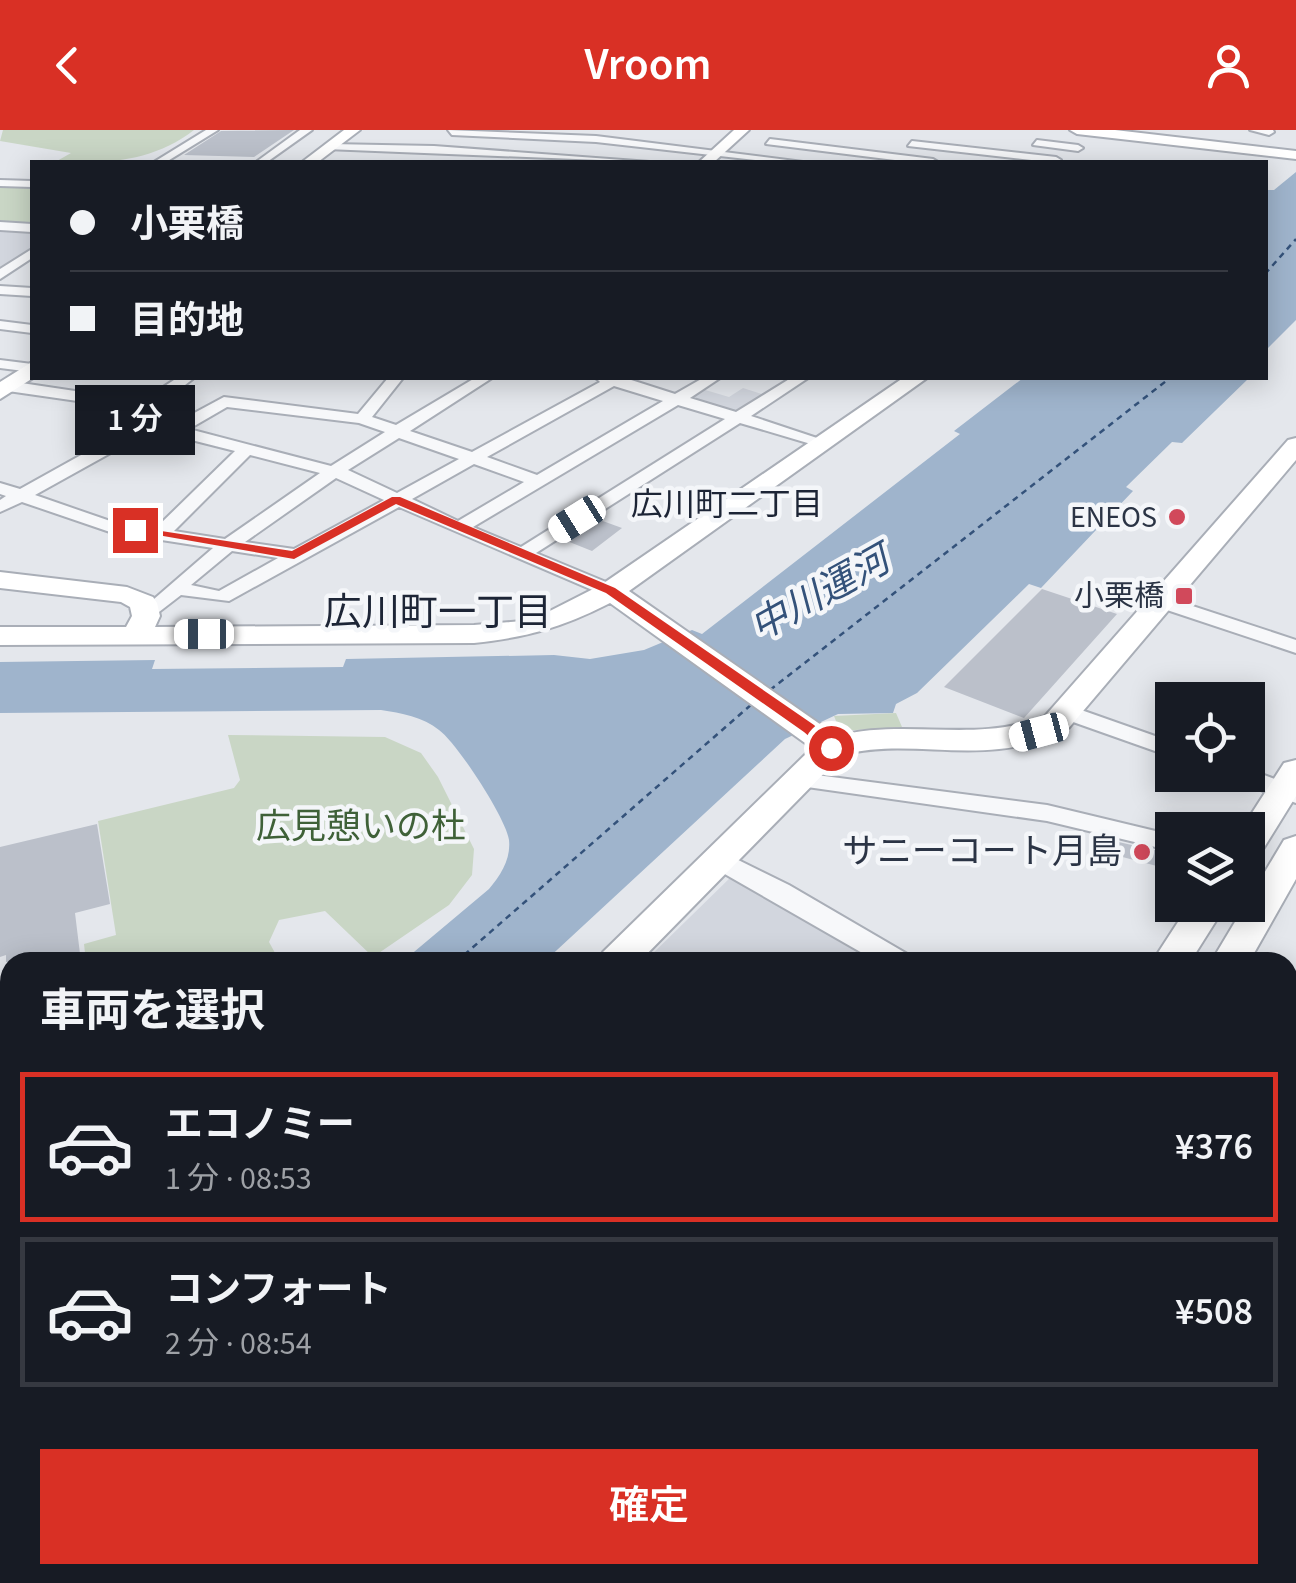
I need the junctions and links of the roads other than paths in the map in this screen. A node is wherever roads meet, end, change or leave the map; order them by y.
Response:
1 (213, 130) edge
2 (307, 130) edge
3 (1076, 130) edge
4 (926, 131) edge
5 (1265, 131) edge
6 (354, 132) edge
7 (449, 132) edge
8 (1109, 132) edge
9 (600, 134) edge
10 (1023, 142) dead end
11 (905, 143) junction
12 (724, 144) edge
13 (284, 146) junction
14 (328, 148) junction
15 (434, 148) junction
16 (1078, 148) junction
17 (1244, 149) junction
18 (1296, 154) edge
19 (578, 159) edge
20 (877, 159) edge
21 (163, 160) edge
22 (264, 160) edge
23 (312, 160) edge
24 (420, 160) edge
25 (790, 160) edge
26 (1046, 160) edge
27 (1056, 160) edge
28 (1228, 160) edge
29 (0, 184) edge
30 (30, 184) edge
31 (0, 226) edge
32 (30, 228) edge
33 (30, 257) edge
34 (0, 275) edge
35 (0, 290) edge
36 (30, 292) edge
37 (0, 325) edge
38 (30, 329) edge
39 (0, 364) edge
40 (30, 368) edge
41 (30, 370) edge
42 (183, 380) edge
43 (394, 380) edge
44 (483, 380) edge
45 (613, 380) edge
46 (623, 380) edge
47 (710, 380) edge
48 (799, 380) edge
49 (913, 380) edge
50 (4, 389) edge
51 (678, 398) junction
52 (144, 406) junction
53 (738, 416) junction
54 (362, 418) junction
55 (148, 425) junction
56 (400, 430) junction
57 (174, 431) junction
58 (820, 442) junction
59 (248, 448) junction
60 (1293, 453) edge
61 (472, 458) junction
62 (333, 470) junction
63 (538, 481) junction
64 (0, 488) edge
65 (23, 495) junction
66 (396, 500) junction
67 (0, 508) edge
68 (459, 528) junction
69 (160, 534) junction
70 (229, 545) junction
71 (522, 554) junction
72 (294, 555) junction
73 (0, 580) edge
74 (174, 588) junction
75 (611, 591) junction
76 (1162, 602) junction
77 (141, 625) junction
78 (0, 636) edge
79 (1296, 648) edge
80 (1067, 712) junction
81 (820, 738) junction
82 (1155, 744) edge
83 (802, 780) junction
84 (1265, 780) edge
85 (1292, 785) edge
86 (1265, 822) edge
87 (1155, 838) edge
88 (1296, 848) edge
89 (718, 859) junction
90 (1197, 922) edge
91 (626, 952) edge
92 (882, 952) edge
93 (1177, 952) edge
94 (1236, 952) edge

1 - 21 street
2 - 13 street
3 - 8 street
4 - 11 street
5 - 17 street
6 - 14 street
7 - 9 street
7 - 15 street
8 - 16 street
8 - 17 street
9 - 12 street
9 - 19 street
10 - 16 street
11 - 20 street
11 - 26 street
12 - 20 street
12 - 25 street
13 - 14 street
13 - 22 street
14 - 15 street
14 - 23 street
15 - 19 street
15 - 24 street
16 - 27 street
17 - 18 street
17 - 28 street
29 - 30 street
31 - 32 street
33 - 34 street
35 - 36 street
37 - 38 street
39 - 40 street
41 - 50 street
42 - 52 street
43 - 54 street
44 - 56 street
45 - 61 street
46 - 51 street
47 - 51 street
48 - 53 street
49 - 58 street
50 - 52 street
51 - 53 street
51 - 63 street
52 - 55 street
53 - 58 street
53 - 71 street
54 - 56 street
54 - 57 street
55 - 57 street
55 - 65 street
56 - 61 street
56 - 62 street
57 - 59 street
58 - 75 street
59 - 62 street
59 - 69 street
60 - 76 street
61 - 63 street
61 - 66 street
62 - 66 street
62 - 70 street
63 - 68 street
64 - 65 street
65 - 67 street
65 - 69 street
66 - 68 street
66 - 72 street
68 - 71 street
69 - 70 street
70 - 72 street
70 - 74 street
71 - 75 street
72 - 74 street
73 - 77 street
74 - 77 street
75 - 77 street
75 - 81 street
76 - 79 street
76 - 80 street
77 - 78 street
80 - 81 street
80 - 82 street
81 - 83 street
83 - 87 street
83 - 89 street
84 - 85 street
85 - 86 street
88 - 94 street
89 - 91 street
89 - 92 street
90 - 93 street

